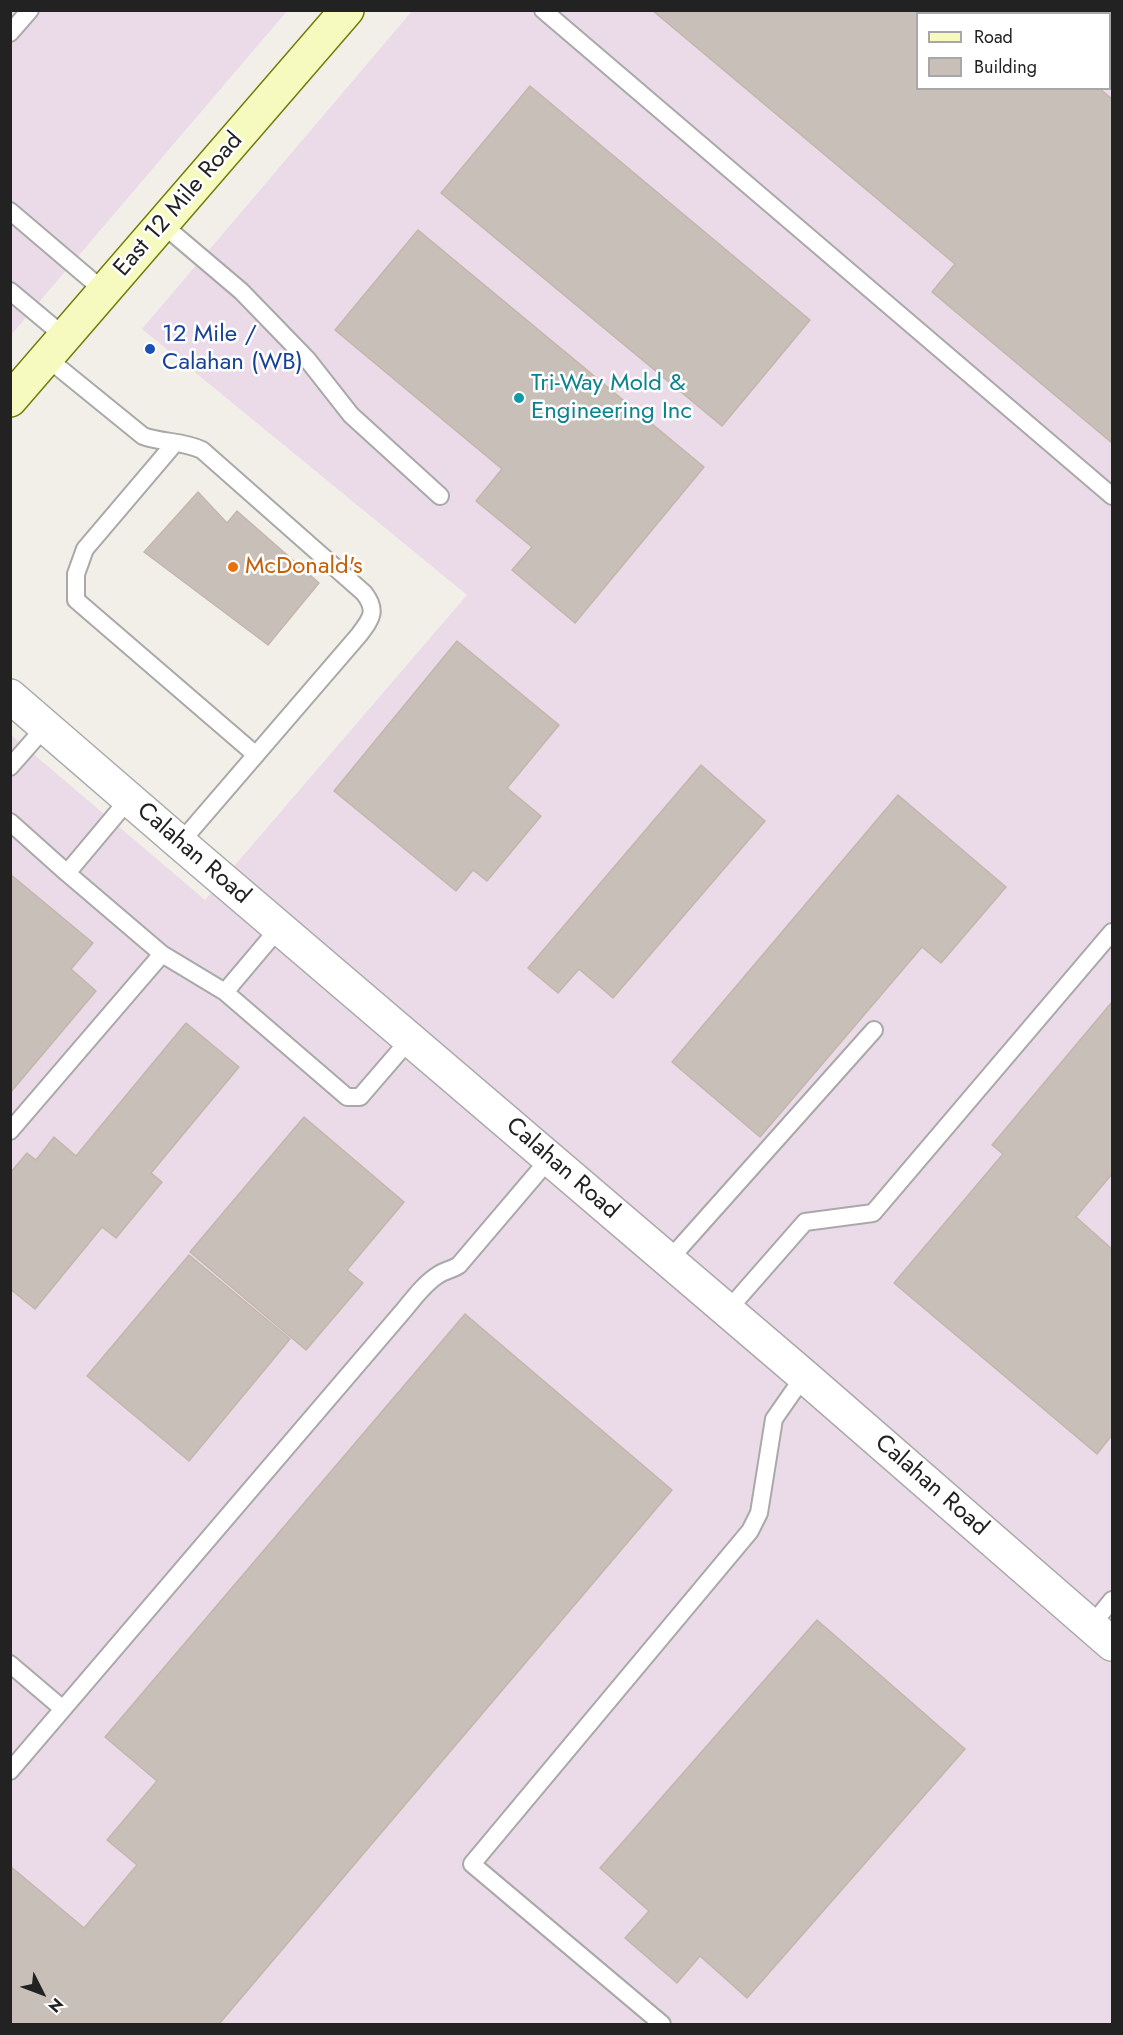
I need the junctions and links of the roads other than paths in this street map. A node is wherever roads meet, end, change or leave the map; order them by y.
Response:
1 (30, 10) edge
2 (347, 10) edge
3 (543, 10) edge
4 (10, 33) edge
5 (10, 211) edge
6 (162, 224) junction
7 (10, 291) edge
8 (104, 291) junction
9 (56, 347) junction
10 (10, 400) edge
11 (175, 443) junction
12 (440, 496) dead end
13 (1113, 496) edge
14 (10, 696) edge
15 (46, 726) junction
16 (256, 755) junction
17 (10, 767) edge
18 (129, 799) junction
19 (10, 822) edge
20 (180, 843) junction
21 (67, 873) junction
22 (279, 928) junction
23 (1113, 932) edge
24 (162, 954) junction
25 (225, 992) junction
26 (874, 1030) dead end
27 (410, 1039) junction
28 (10, 1131) edge
29 (550, 1158) junction
30 (669, 1261) junction
31 (727, 1311) junction
32 (804, 1376) junction
33 (1113, 1600) edge
34 (1102, 1635) edge
35 (10, 1664) edge
36 (63, 1709) junction
37 (10, 1771) edge
38 (662, 2025) edge

1 - 4 lane
2 - 6 main road, East 12 Mile Road
3 - 13 lane
5 - 8 lane
6 - 8 main road, East 12 Mile Road
6 - 12 lane
7 - 9 lane
8 - 9 main road, East 12 Mile Road
9 - 10 main road, East 12 Mile Road
9 - 11 lane
11 - 16 lane
11 - 16 lane
14 - 15 street, Calahan Road
15 - 17 lane
15 - 18 street, Calahan Road
16 - 20 lane
18 - 20 street, Calahan Road
18 - 21 lane
19 - 21 lane
20 - 22 street, Calahan Road
21 - 24 lane
22 - 25 lane
22 - 27 street, Calahan Road
23 - 31 lane
24 - 25 lane
24 - 28 lane
25 - 27 lane
26 - 30 lane
27 - 29 street, Calahan Road
29 - 30 street, Calahan Road
29 - 36 lane
30 - 31 street, Calahan Road
31 - 32 street, Calahan Road
32 - 34 street, Calahan Road
32 - 38 lane
33 - 34 lane
35 - 36 lane
36 - 37 lane

